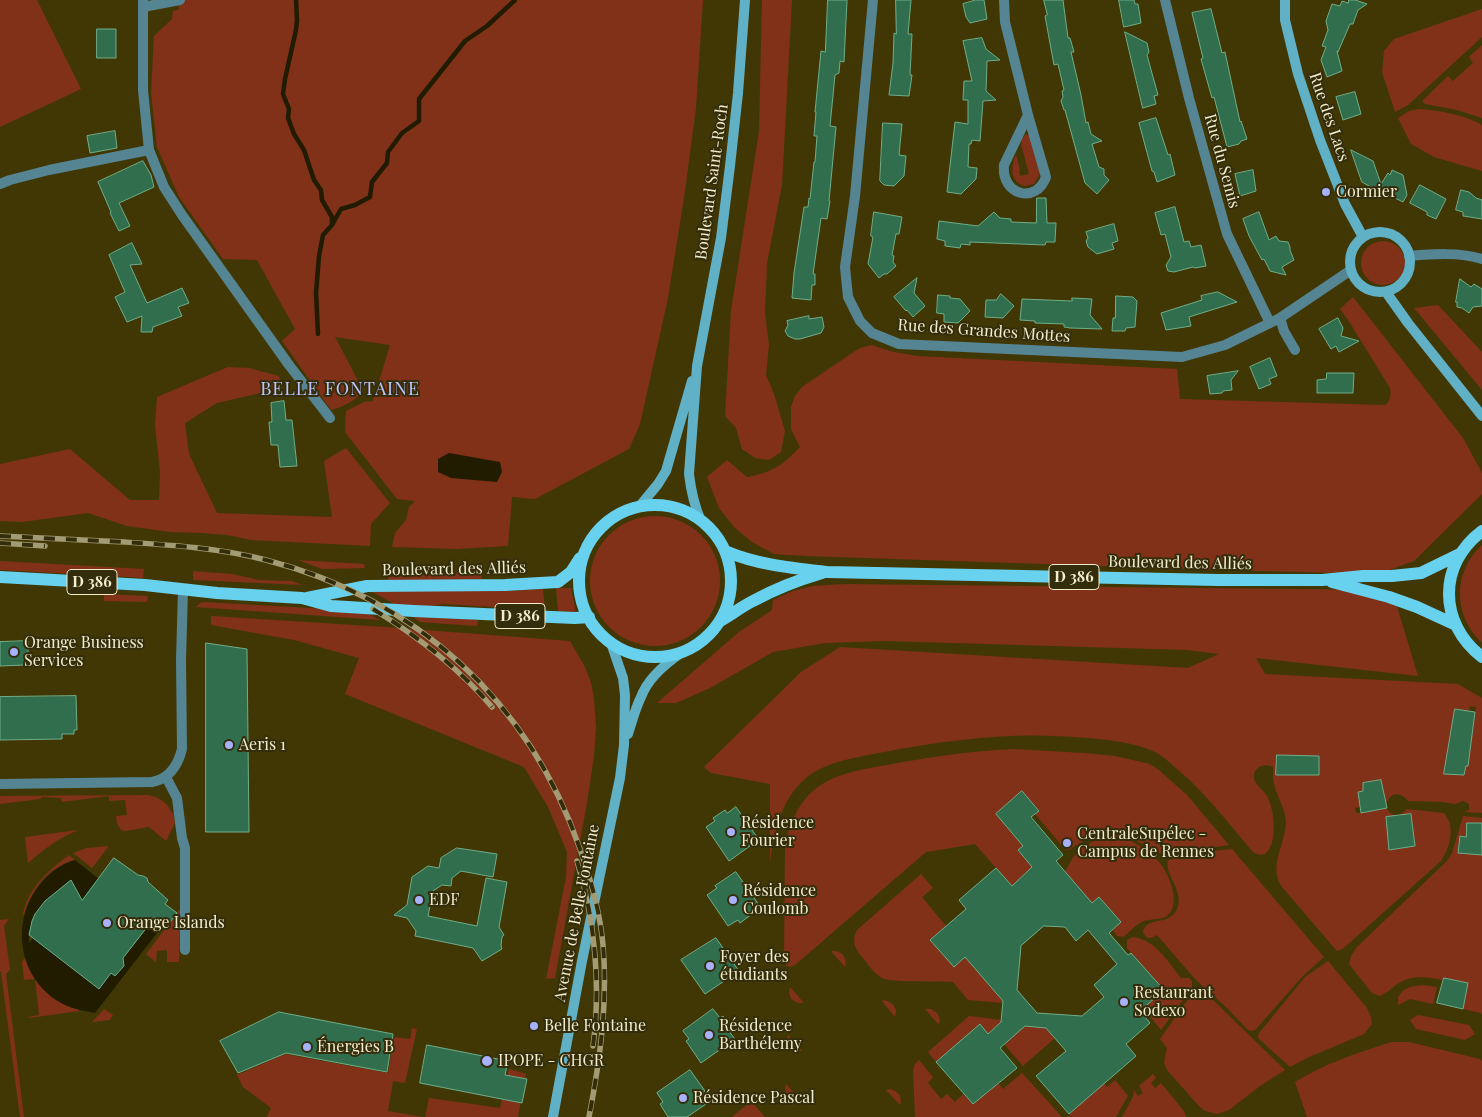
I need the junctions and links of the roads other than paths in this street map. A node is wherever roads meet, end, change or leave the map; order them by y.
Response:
1 (180, 0) edge
2 (745, 0) edge
3 (873, 0) edge
4 (1004, 0) edge
5 (1165, 0) edge
6 (1284, 0) edge
7 (143, 3) edge
8 (1028, 115) junction
9 (149, 150) junction
10 (0, 184) edge
11 (1363, 237) junction
12 (1409, 256) junction
13 (1482, 259) edge
14 (1351, 270) junction
15 (1386, 292) junction
16 (1280, 318) junction
17 (1270, 323) junction
18 (1295, 350) dead end
19 (697, 366) junction
20 (1482, 416) edge
21 (330, 418) dead end
22 (639, 507) junction
23 (701, 521) junction
24 (1482, 531) edge
25 (590, 544) junction
26 (725, 551) junction
27 (1460, 554) junction
28 (826, 572) junction
29 (0, 576) edge
30 (1322, 580) junction
31 (183, 590) junction
32 (302, 598) junction
33 (589, 617) junction
34 (720, 622) junction
35 (1454, 624) junction
36 (611, 643) junction
37 (681, 653) junction
38 (1482, 657) edge
39 (624, 745) junction
40 (166, 777) junction
41 (0, 784) edge
42 (185, 950) dead end
43 (553, 1117) edge

1 - 7 street
2 - 19 main road, Boulevard Saint-Roch
3 - 17 street, Rue des Grandes Mottes
4 - 8 street
5 - 17 street, Rue du Semis
6 - 11 main road, Rue des Lacs
7 - 9 street
8 - 8 street
9 - 10 street
9 - 21 street
11 - 12 main road
11 - 14 main road
12 - 13 street
12 - 15 main road
14 - 15 main road
14 - 16 street, Rue des Grandes Mottes
15 - 20 main road
16 - 17 street, Rue des Grandes Mottes
16 - 18 street
19 - 22 main road, Boulevard Saint-Roch
19 - 23 main road, Boulevard Saint-Roch
22 - 23 main road
22 - 25 main road
23 - 26 main road
24 - 27 main road
25 - 32 main road, Boulevard des Alliés / D 386
25 - 33 main road
26 - 28 main road, Boulevard des Alliés
26 - 34 main road
27 - 30 main road, Boulevard des Alliés / D 386
27 - 35 main road
28 - 30 main road, Boulevard des Alliés / D 386
28 - 34 main road, Boulevard des Alliés
29 - 31 main road, Boulevard des Alliés / D 386
30 - 35 main road, Boulevard des Alliés / D 386
31 - 32 main road, Boulevard des Alliés / D 386
31 - 40 street
32 - 33 main road, Boulevard des Alliés / D 386
33 - 36 main road
34 - 37 main road
35 - 38 main road
36 - 37 main road
36 - 39 main road, Avenue de Belle Fontaine
37 - 39 main road, Avenue de Belle Fontaine
39 - 43 main road, Avenue de Belle Fontaine
40 - 41 street
40 - 42 street

